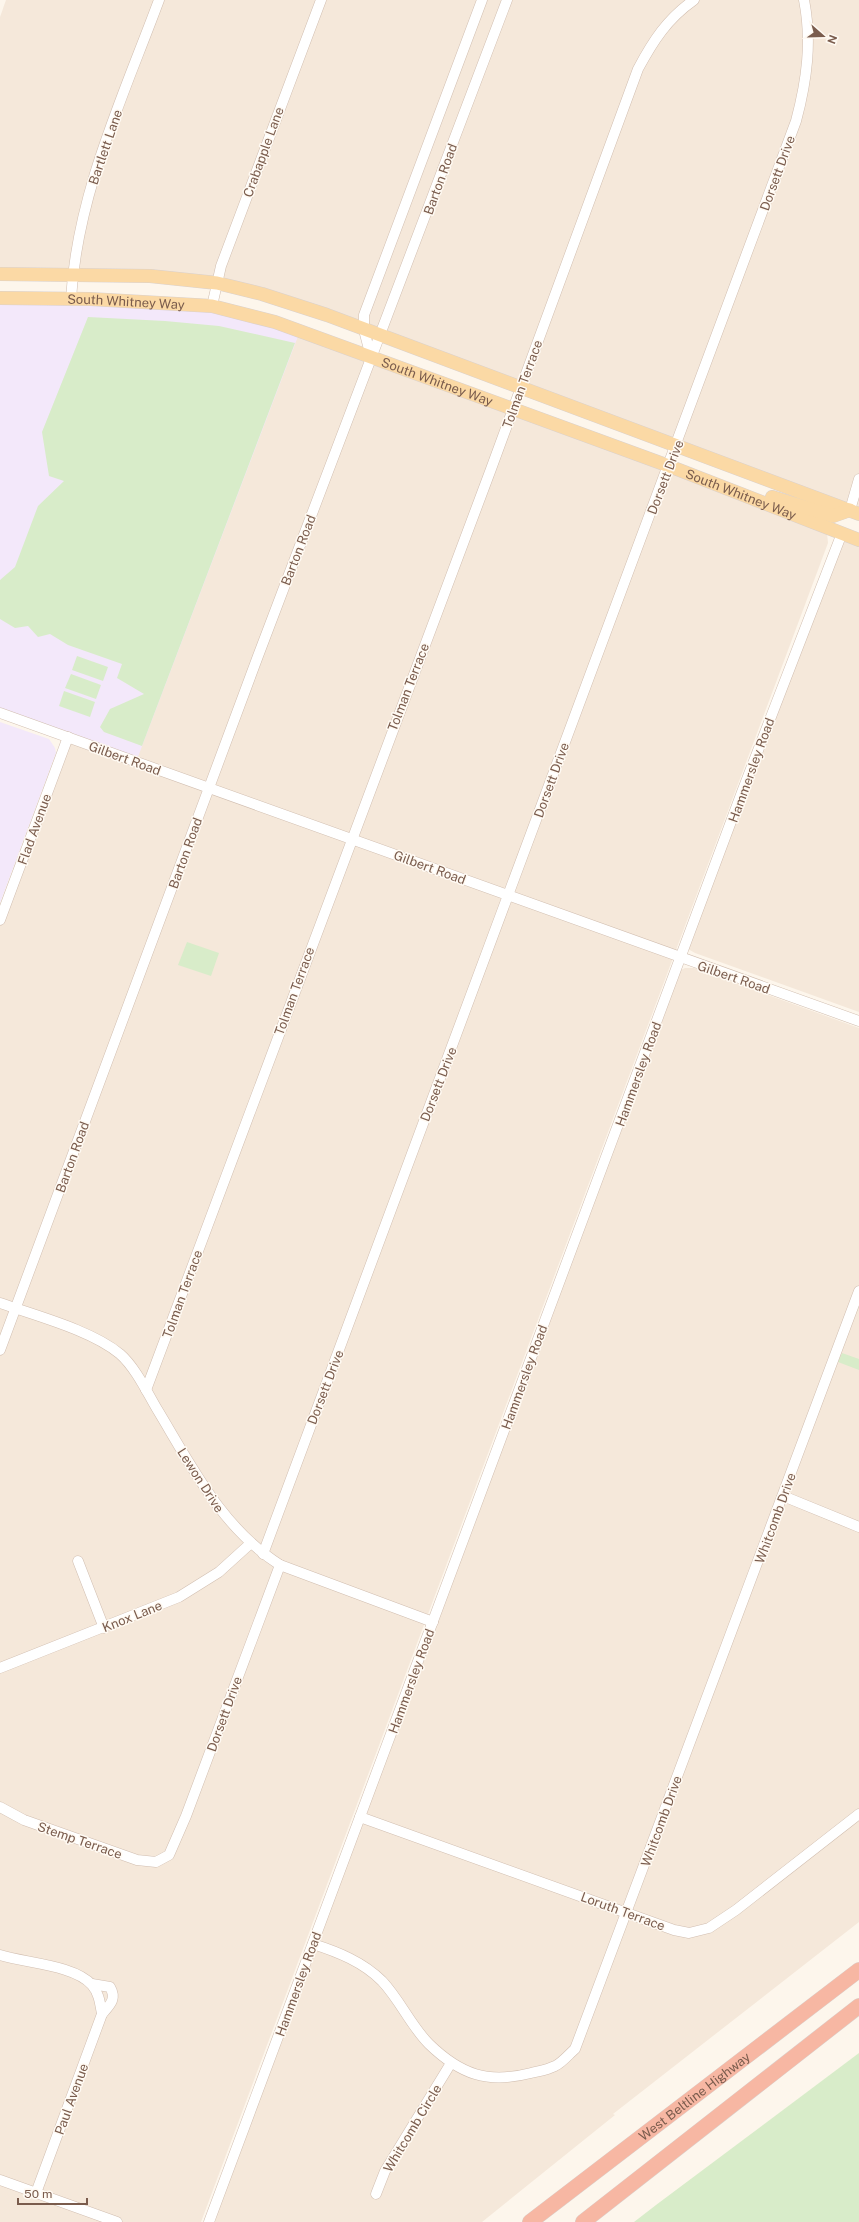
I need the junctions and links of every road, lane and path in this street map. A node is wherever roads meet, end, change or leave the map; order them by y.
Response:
1 (159, 0) edge
2 (321, 0) edge
3 (482, 0) edge
4 (507, 0) edge
5 (694, 0) edge
6 (804, 0) edge
7 (0, 274) edge
8 (72, 277) junction
9 (217, 283) junction
10 (0, 298) edge
11 (71, 299) junction
12 (212, 306) junction
13 (364, 330) junction
14 (380, 336) junction
15 (371, 357) junction
16 (520, 388) junction
17 (512, 409) junction
18 (677, 446) junction
19 (669, 466) junction
20 (859, 479) edge
21 (720, 486) junction
22 (854, 512) edge
23 (842, 533) junction
24 (859, 540) edge
25 (0, 713) edge
26 (68, 738) junction
27 (208, 788) junction
28 (351, 839) junction
29 (508, 896) junction
30 (0, 920) edge
31 (681, 958) junction
32 (859, 1021) edge
33 (859, 1291) edge
34 (0, 1303) edge
35 (15, 1309) junction
36 (0, 1350) edge
37 (146, 1390) junction
38 (783, 1496) junction
39 (859, 1527) edge
40 (251, 1543) junction
41 (263, 1554) junction
42 (78, 1561) dead end
43 (280, 1565) junction
44 (433, 1622) junction
45 (104, 1628) junction
46 (0, 1668) edge
47 (0, 1807) edge
48 (859, 1814) edge
49 (360, 1817) junction
50 (163, 1859) joint
51 (627, 1913) junction
52 (313, 1944) junction
53 (0, 1955) edge
54 (857, 1971) edge
55 (92, 1984) junction
56 (859, 2006) edge
57 (101, 2009) junction
58 (450, 2063) junction
59 (0, 2180) edge
60 (36, 2192) junction
61 (376, 2194) dead end
62 (117, 2222) edge
63 (209, 2222) edge
64 (530, 2222) edge
65 (583, 2222) edge

1 - 8 street, Bartlett Lane
2 - 9 street, Crabapple Lane
3 - 13 street, Barton Road
4 - 14 street, Barton Road
5 - 16 street, Tolman Terrace
6 - 18 street, Dorsett Drive
7 - 8 main road, South Whitney Way
8 - 9 main road, South Whitney Way
8 - 11 street, Bartlett Lane
9 - 12 street, Crabapple Lane
9 - 13 main road, South Whitney Way
10 - 11 main road, South Whitney Way
11 - 12 main road, South Whitney Way
12 - 15 main road, South Whitney Way
13 - 14 main road, South Whitney Way
13 - 15 street, Barton Road
14 - 15 street, Barton Road
14 - 16 main road, South Whitney Way
15 - 17 main road, South Whitney Way
15 - 27 street, Barton Road
16 - 17 street, Tolman Terrace
16 - 18 main road, South Whitney Way
17 - 19 main road, South Whitney Way
17 - 28 street, Tolman Terrace
18 - 19 street, Dorsett Drive
18 - 22 main road, South Whitney Way
19 - 21 main road, South Whitney Way
19 - 29 street, Dorsett Drive
20 - 22 street
21 - 22 main road
21 - 23 main road, South Whitney Way
23 - 24 main road, South Whitney Way
23 - 31 street, Hammersley Road
25 - 26 street, Gilbert Road
26 - 27 street, Gilbert Road
26 - 30 street, Flad Avenue
27 - 28 street, Gilbert Road
27 - 35 street, Barton Road
28 - 29 street, Gilbert Road
28 - 37 street, Tolman Terrace
29 - 31 street, Gilbert Road
29 - 41 street, Dorsett Drive
31 - 32 street, Gilbert Road
31 - 44 street, Hammersley Road
33 - 38 street, Whitcomb Drive
34 - 35 street, Lewon Drive
35 - 36 street, Barton Road
35 - 37 street, Lewon Drive
37 - 40 street, Lewon Drive
38 - 39 street
38 - 51 street, Whitcomb Drive
40 - 41 street, Lewon Drive
40 - 45 street, Knox Lane
41 - 43 street, Lewon Drive
42 - 45 street
43 - 44 street, Lewon Drive
43 - 50 street, Dorsett Drive
44 - 49 street, Hammersley Road
45 - 46 street, Knox Lane
47 - 50 street, Stemp Terrace
48 - 51 street, Loruth Terrace
49 - 51 street, Loruth Terrace
49 - 52 street, Hammersley Road
51 - 58 street, Whitcomb Drive
52 - 58 street, Whitcomb Drive
52 - 63 street, Hammersley Road
53 - 55 street, Paul Avenue
54 - 64 highway, West Beltline Highway
55 - 57 street
55 - 57 street, Paul Avenue
56 - 65 highway
57 - 60 street, Paul Avenue
58 - 61 street, Whitcomb Circle
59 - 60 street
60 - 62 street

